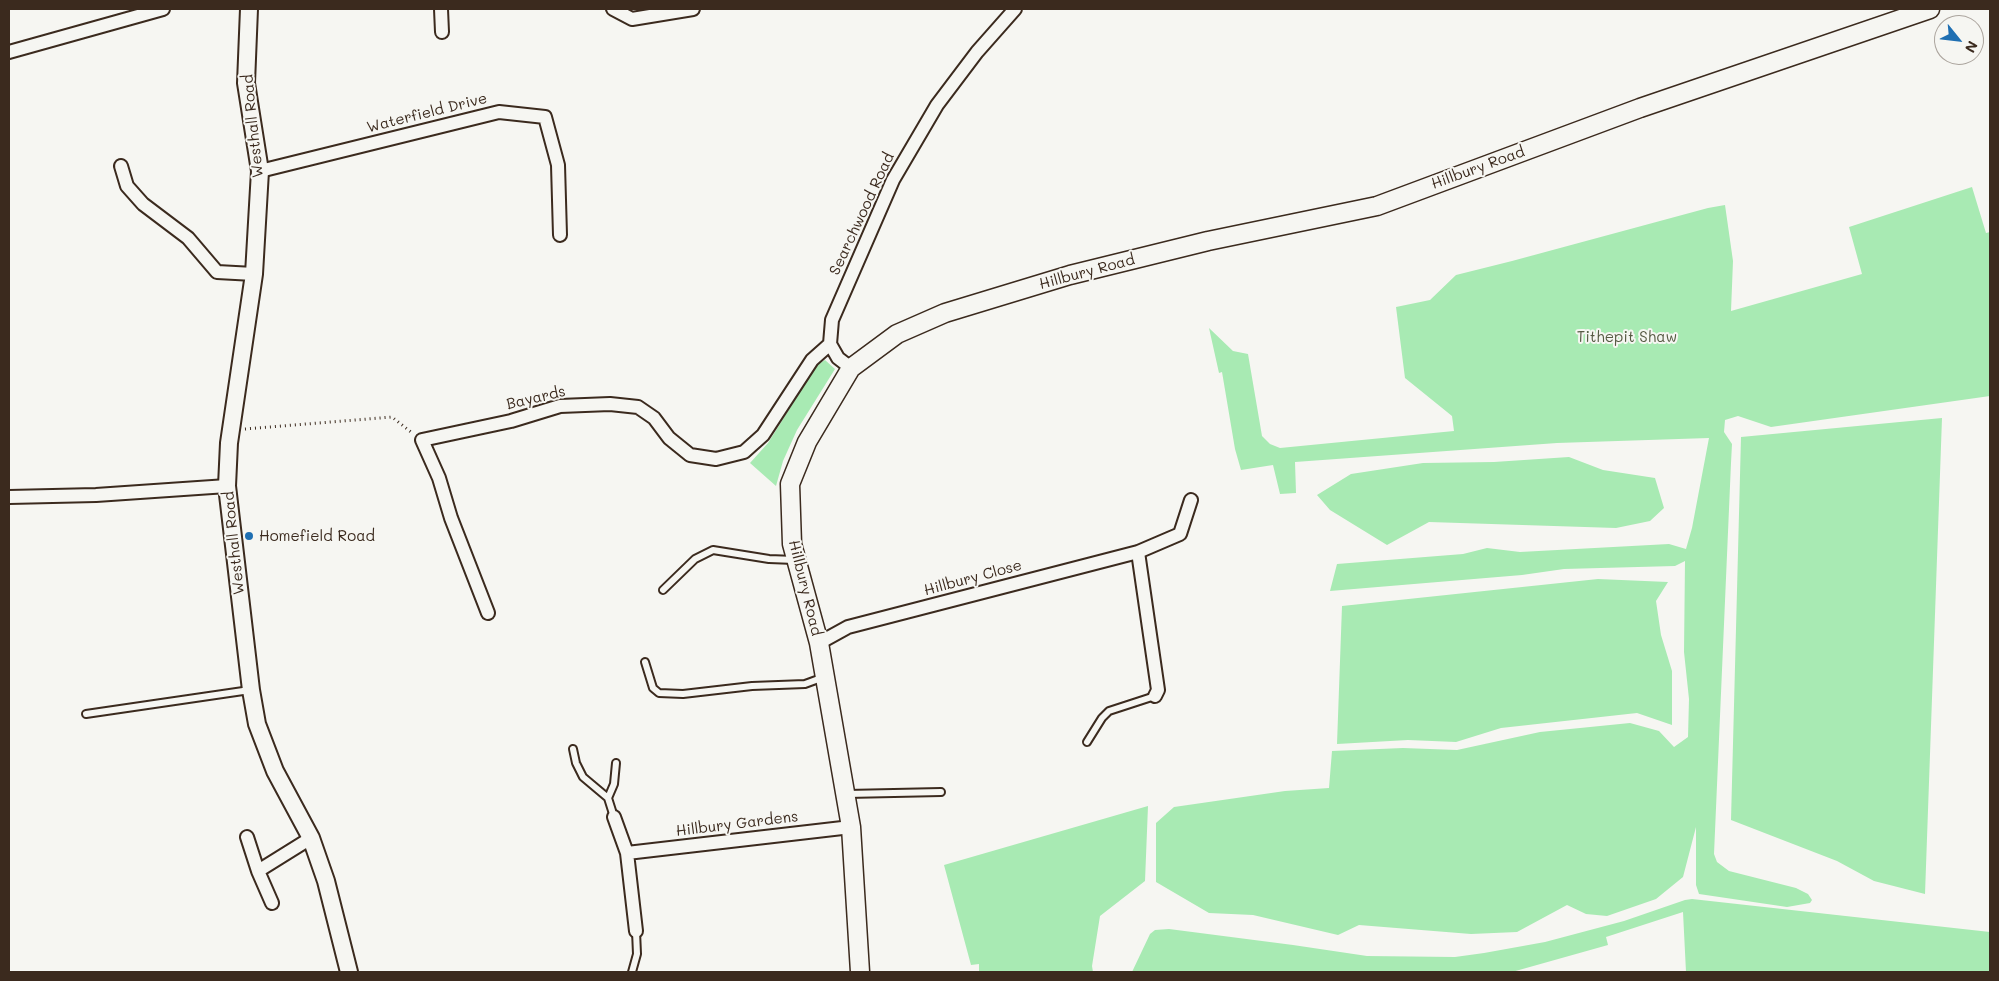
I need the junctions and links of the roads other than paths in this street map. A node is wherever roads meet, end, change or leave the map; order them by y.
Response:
1 (163, 9) edge
2 (248, 9) edge
3 (441, 9) edge
4 (613, 9) edge
5 (693, 9) edge
6 (1015, 9) edge
7 (1930, 9) edge
8 (442, 32) dead end
9 (9, 52) edge
10 (121, 166) dead end
11 (260, 171) junction
12 (560, 236) dead end
13 (254, 274) junction
14 (830, 344) junction
15 (850, 368) junction
16 (227, 486) junction
17 (9, 497) edge
18 (1191, 500) dead end
19 (1138, 552) junction
20 (796, 560) junction
21 (663, 590) dead end
22 (488, 612) dead end
23 (819, 643) junction
24 (645, 662) dead end
25 (825, 677) junction
26 (251, 690) junction
27 (1155, 696) joint
28 (86, 714) dead end
29 (1087, 742) dead end
30 (573, 748) dead end
31 (616, 763) dead end
32 (941, 792) dead end
33 (845, 794) junction
34 (608, 798) junction
35 (614, 817) joint
36 (851, 827) junction
37 (247, 837) dead end
38 (311, 838) junction
39 (627, 853) junction
40 (258, 872) junction
41 (272, 903) dead end
42 (636, 931) joint
43 (349, 972) edge
44 (632, 972) edge
45 (860, 972) edge

1 - 9 street
2 - 11 street, Westhall Road
3 - 8 street
4 - 5 street
6 - 14 street, Searchwood Road
7 - 15 main road, Hillbury Road
10 - 13 street
11 - 12 street, Waterfield Drive
11 - 13 street, Westhall Road
13 - 16 street, Westhall Road
14 - 15 street
14 - 22 street, Bayards
15 - 20 main road, Hillbury Road
16 - 17 street
16 - 26 street, Westhall Road
18 - 19 street, Hillbury Close
19 - 23 street, Hillbury Close
19 - 27 street
20 - 21 lane
20 - 23 main road, Hillbury Road
23 - 25 main road, Hillbury Road
24 - 25 lane
25 - 33 main road, Hillbury Road
26 - 28 lane
26 - 38 street, Westhall Road
27 - 29 lane
30 - 34 lane
31 - 34 lane
32 - 33 lane
33 - 36 main road, Hillbury Road
34 - 35 lane
35 - 39 street
36 - 39 street, Hillbury Gardens
36 - 45 main road, Hillbury Road
37 - 40 street
38 - 40 street
38 - 43 street, Westhall Road
39 - 42 street
40 - 41 street
42 - 44 lane

